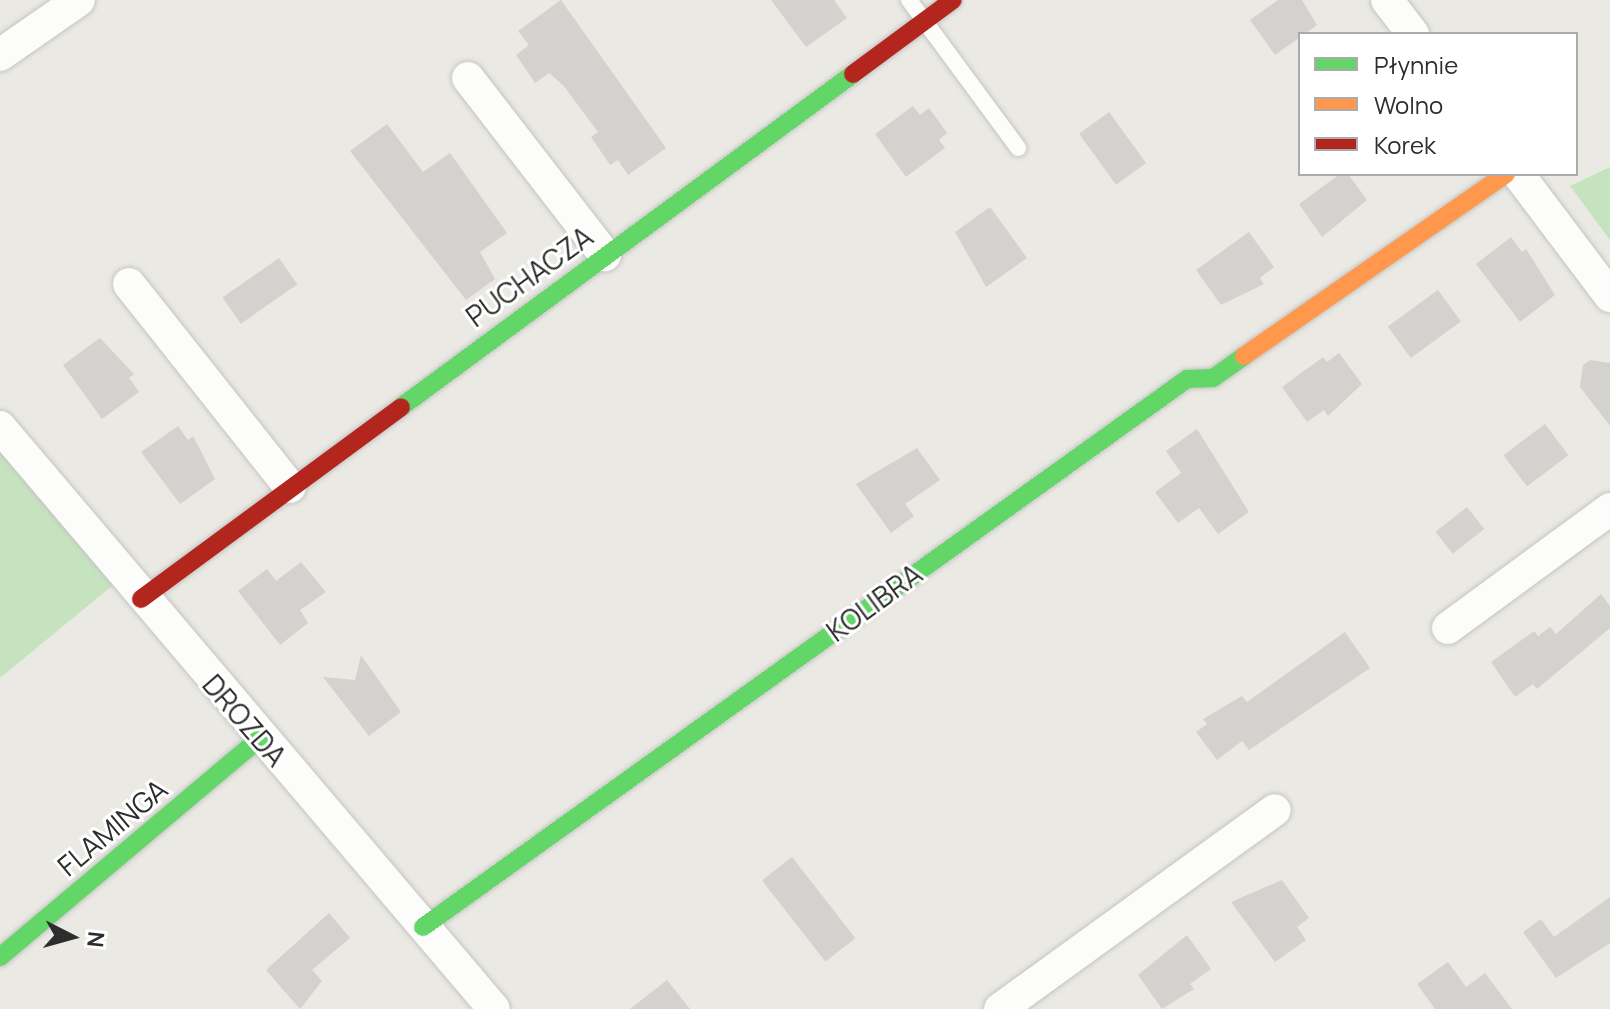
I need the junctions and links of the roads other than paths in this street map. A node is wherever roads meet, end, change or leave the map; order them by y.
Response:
1 (79, 0) edge
2 (909, 0) edge
3 (953, 0) edge
4 (1387, 0) edge
5 (924, 21) junction
6 (1411, 32) edge
7 (0, 55) edge
8 (468, 78) dead end
9 (1018, 148) dead end
10 (1503, 176) edge
11 (1520, 176) edge
12 (605, 255) junction
13 (129, 284) dead end
14 (1610, 296) edge
15 (0, 427) edge
16 (290, 487) junction
17 (1610, 509) edge
18 (141, 599) junction
19 (1448, 628) dead end
20 (260, 738) junction
21 (1275, 810) dead end
22 (423, 927) junction
23 (0, 957) edge
24 (494, 1009) edge
25 (1000, 1009) edge

1 - 7 street
2 - 5 lane
3 - 5 street, PUCHACZA
4 - 6 street
5 - 9 lane
5 - 12 street, PUCHACZA
8 - 12 street
10 - 22 street, KOLIBRA
11 - 14 street
12 - 16 street, PUCHACZA
13 - 16 street
15 - 18 street, DROZDA
16 - 18 street, PUCHACZA
17 - 19 street
18 - 20 street, DROZDA
20 - 22 street, DROZDA
20 - 23 street, FLAMINGA
21 - 25 street
22 - 24 street, DROZDA

